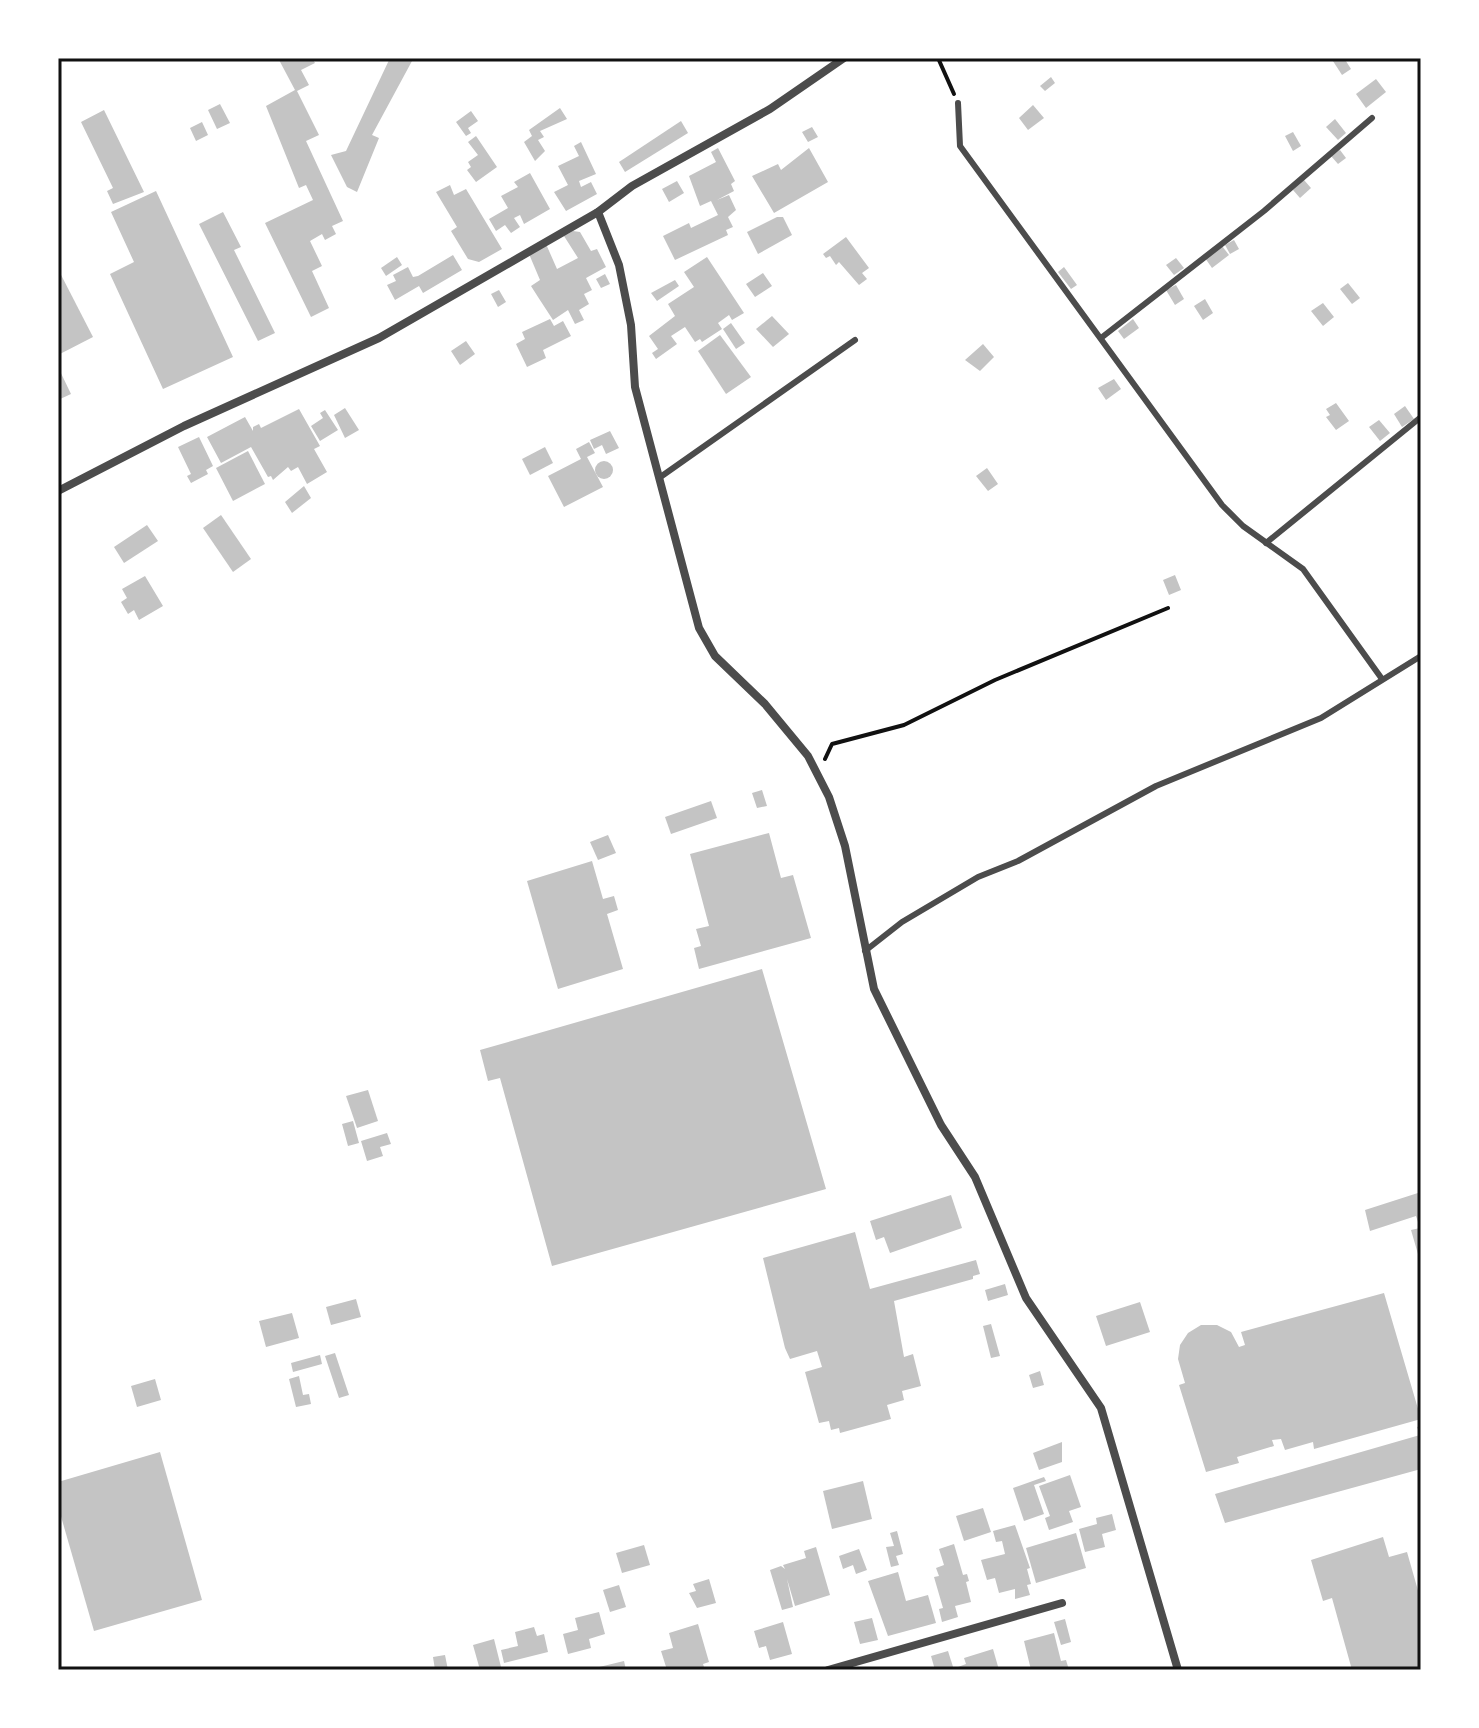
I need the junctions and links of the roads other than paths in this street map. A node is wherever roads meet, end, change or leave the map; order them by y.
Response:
1 (844, 58) edge
2 (958, 103) road end
3 (1372, 118) dead end
4 (598, 212) junction
5 (1101, 338) junction
6 (855, 340) dead end
7 (1421, 417) edge
8 (658, 479) junction
9 (58, 491) edge
10 (1266, 543) junction
11 (1421, 656) edge
12 (1382, 679) junction
13 (865, 951) junction
14 (1062, 1603) dead end
15 (828, 1670) edge
16 (1178, 1670) edge

1 - 4 street
2 - 5 lane
3 - 5 lane
4 - 8 street
4 - 9 street
5 - 10 lane
6 - 8 lane
7 - 10 lane
8 - 13 street
10 - 12 lane
11 - 12 lane
12 - 13 lane
13 - 16 street
14 - 15 street

